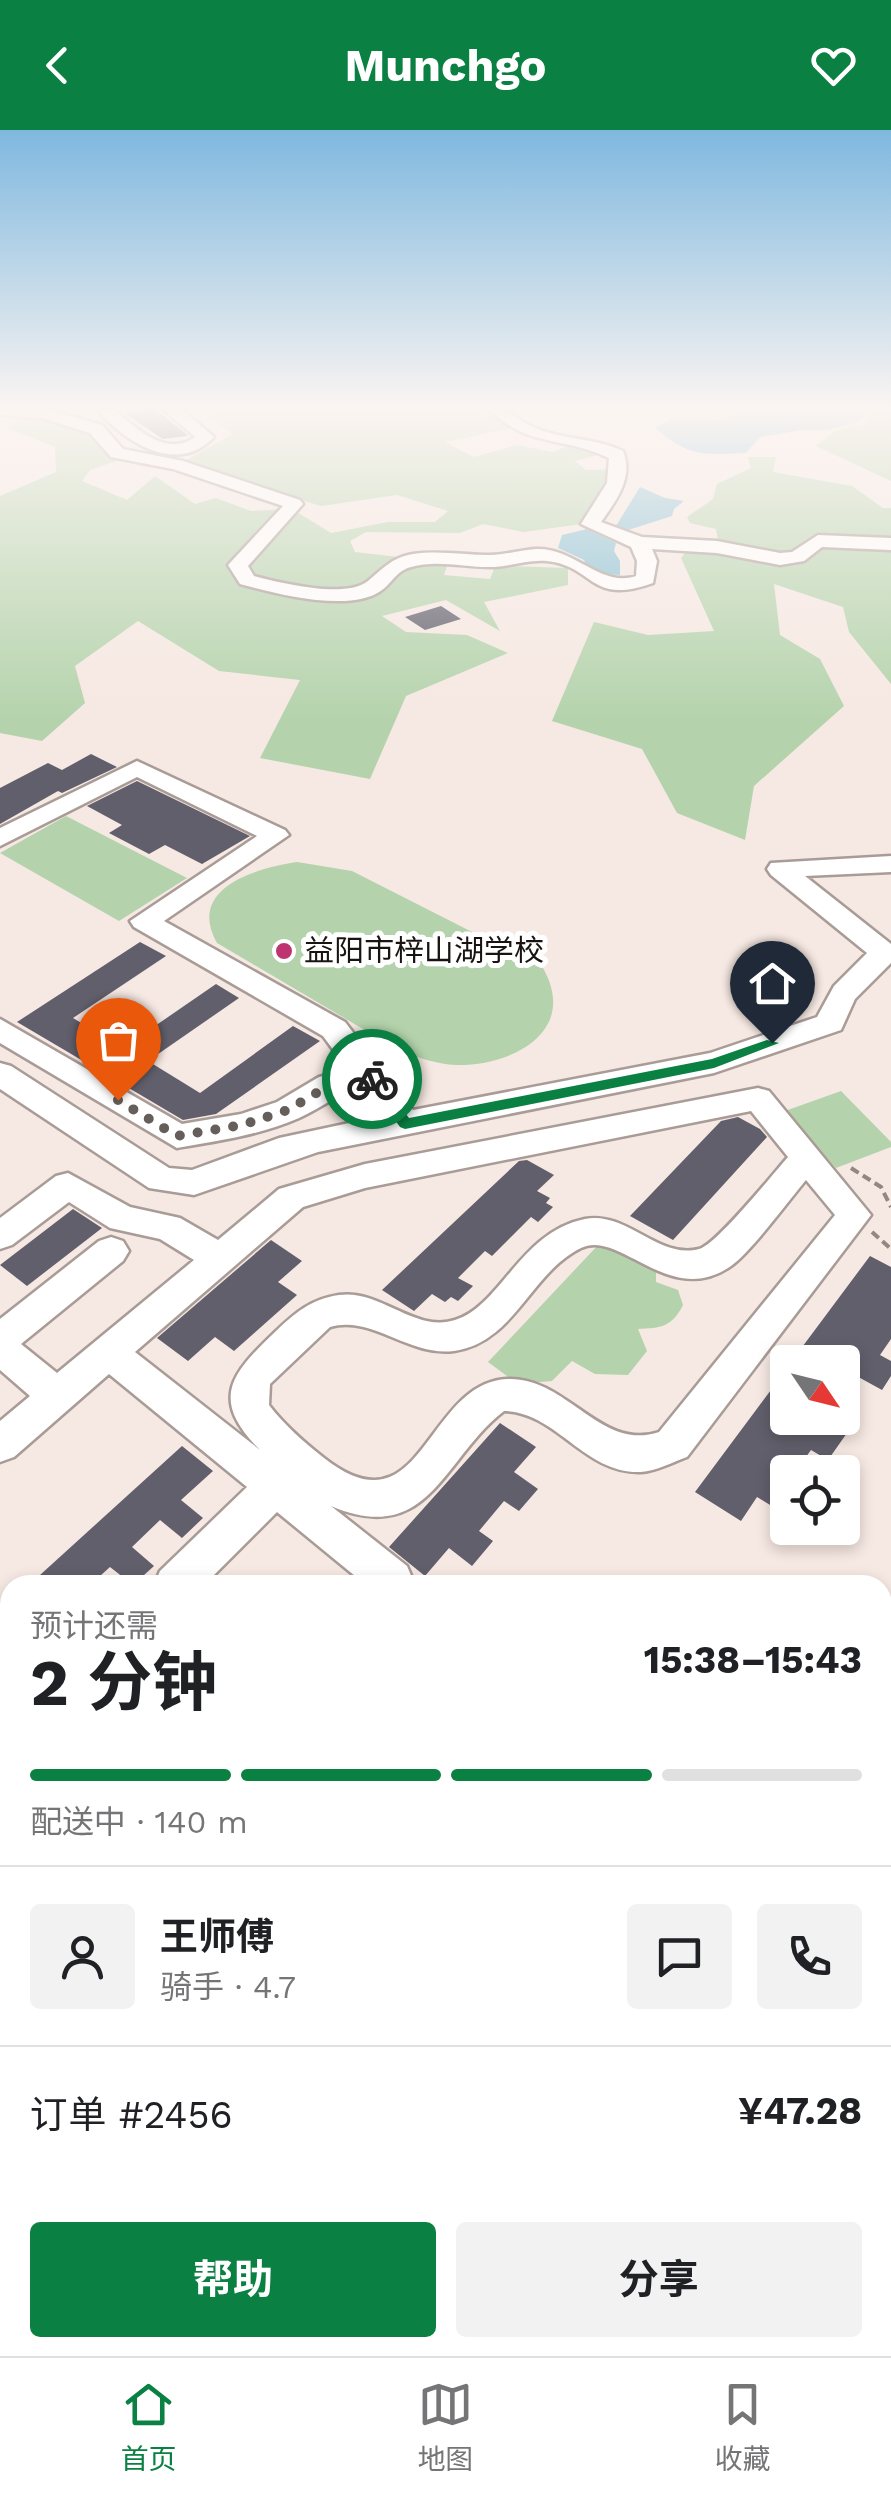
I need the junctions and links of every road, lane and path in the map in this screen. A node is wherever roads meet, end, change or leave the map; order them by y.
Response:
1 (289, 512) edge
2 (599, 512) edge
3 (639, 543) junction
4 (891, 544) edge
5 (0, 838) edge
6 (891, 864) edge
7 (0, 1029) edge
8 (0, 1074) edge
9 (369, 1075) junction
10 (405, 1124) junction
11 (807, 1157) junction
12 (847, 1166) dead end
13 (891, 1208) edge
14 (0, 1236) edge
15 (112, 1251) dead end
16 (220, 1258) junction
17 (0, 1340) edge
18 (0, 1348) edge
19 (108, 1352) junction
20 (57, 1396) junction
21 (0, 1445) edge
22 (274, 1488) junction
23 (186, 1575) edge
24 (382, 1575) edge

1 - 3 street
2 - 3 street
3 - 4 street
5 - 9 street
6 - 10 street
7 - 9 street
8 - 10 street
9 - 10 street
11 - 11 street
11 - 16 street
12 - 13 path
14 - 16 street
15 - 17 street
16 - 19 street
18 - 20 street
19 - 20 street
19 - 22 street
20 - 21 street
22 - 23 street
22 - 24 street

